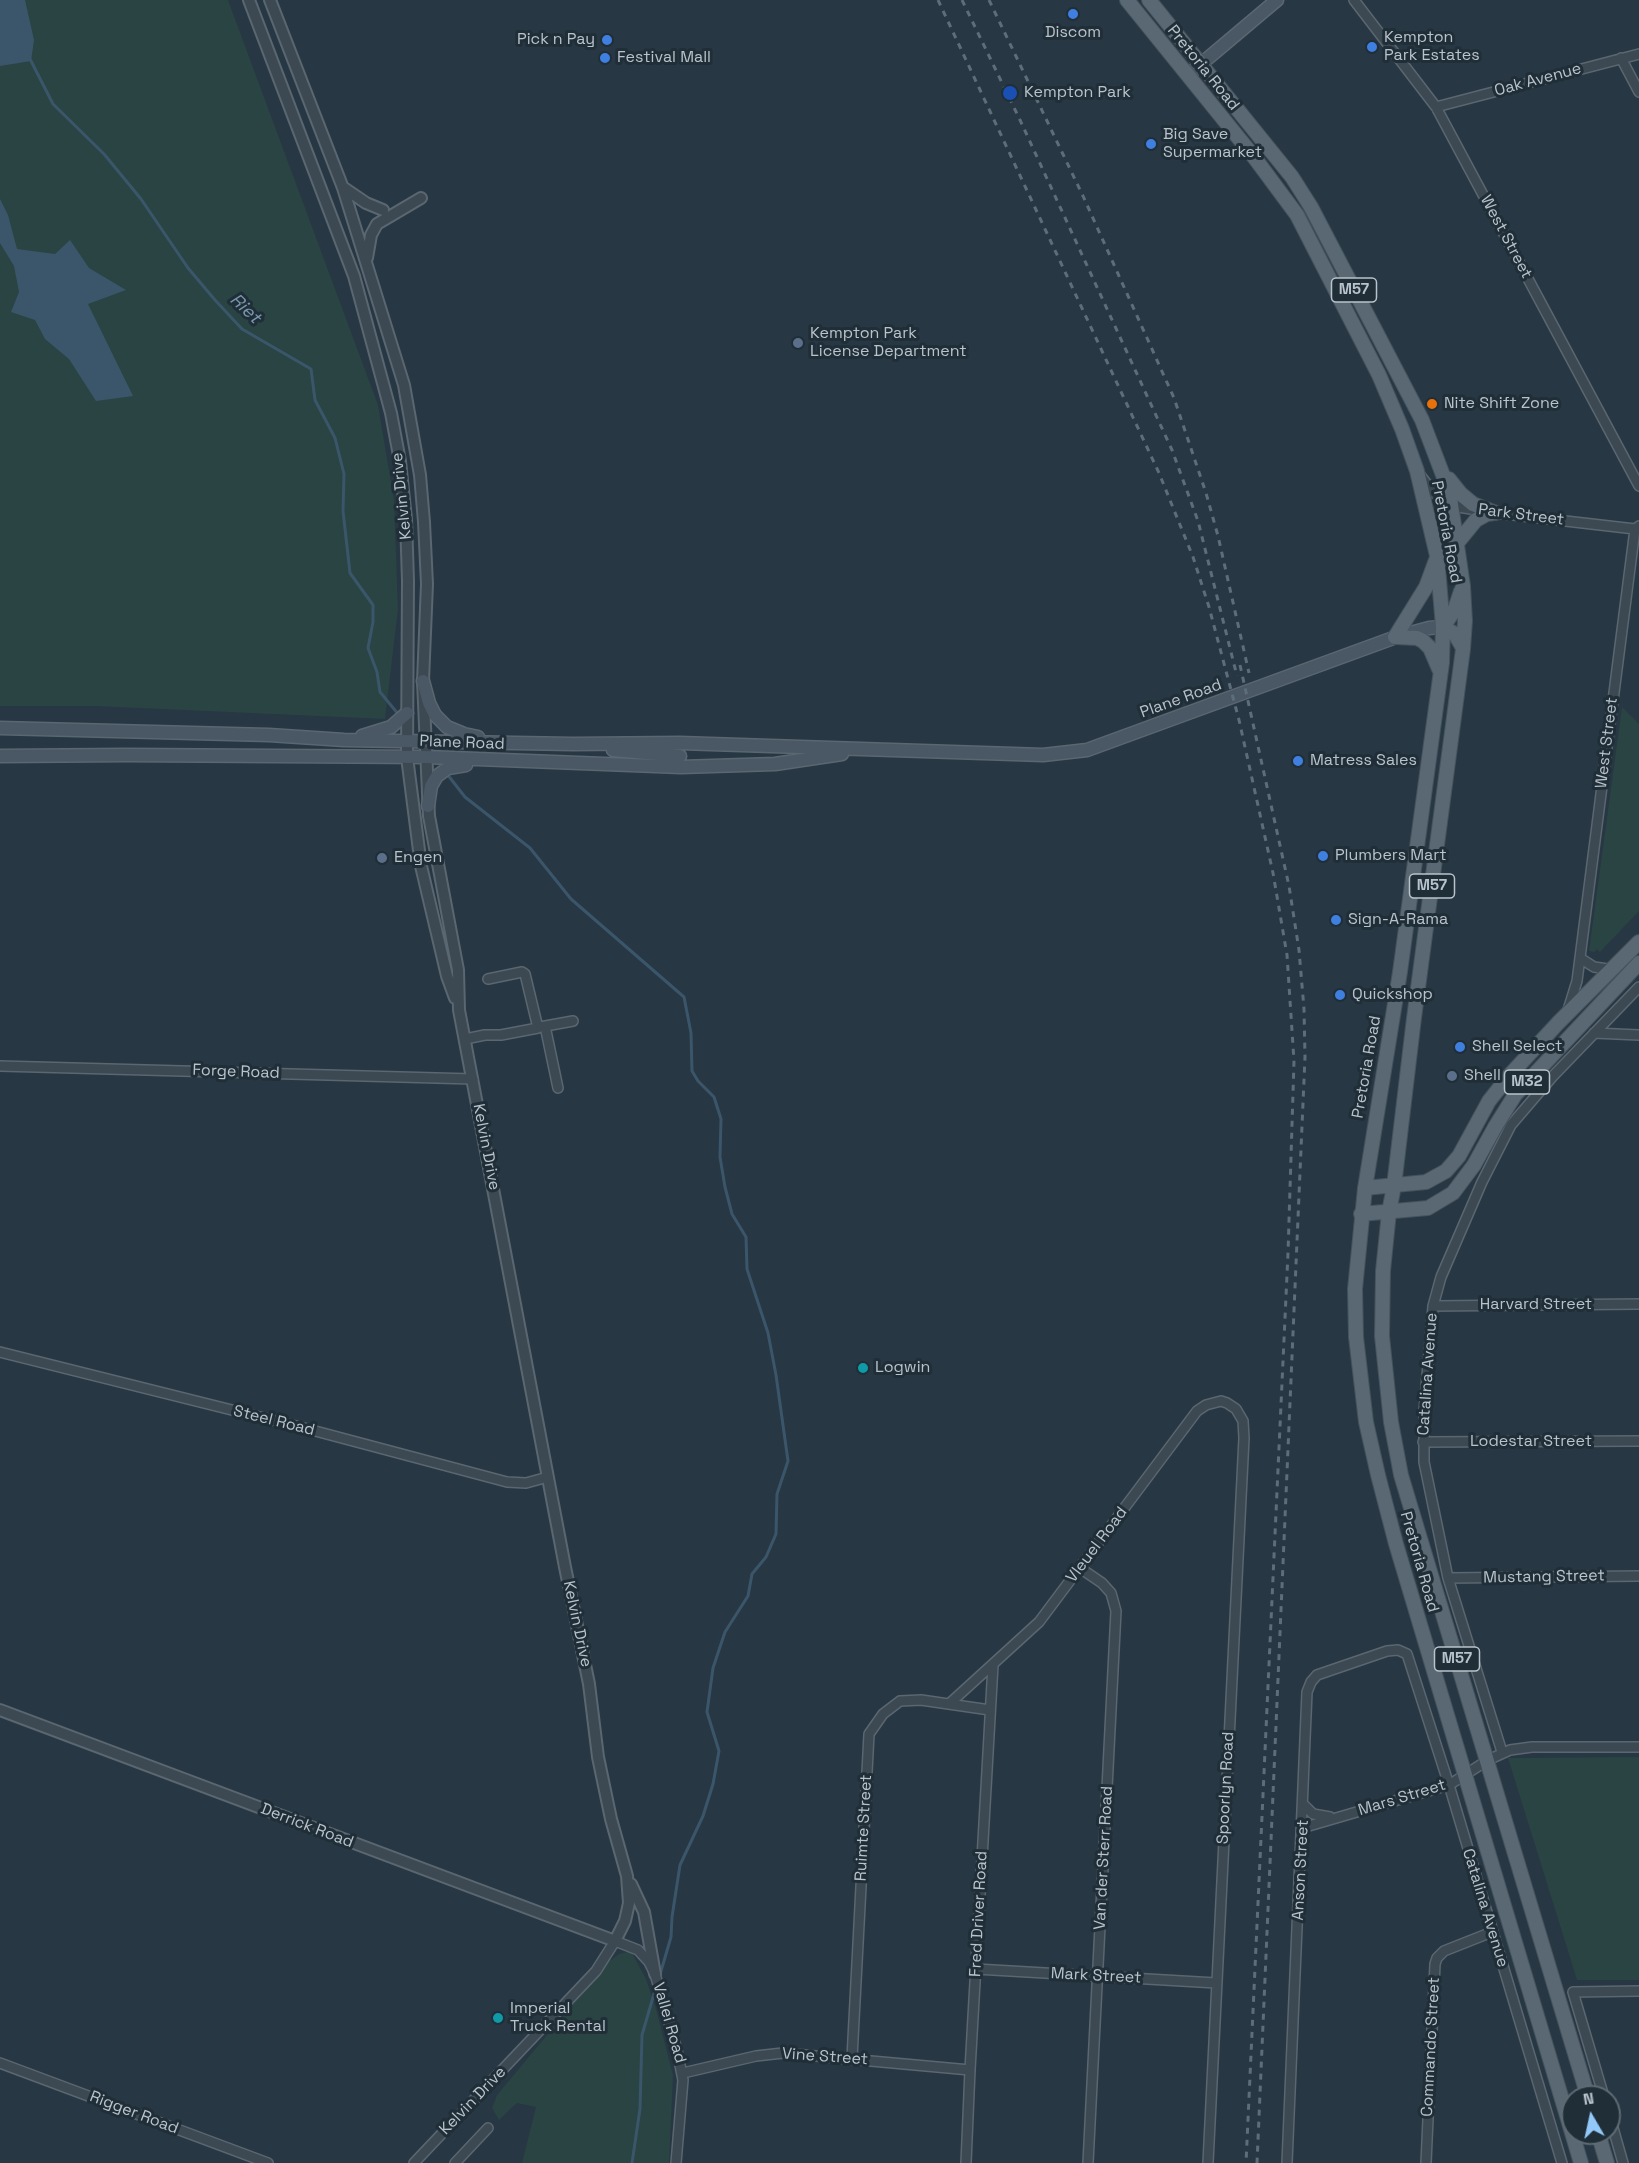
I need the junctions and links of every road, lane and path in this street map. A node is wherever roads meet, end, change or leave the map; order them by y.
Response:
1 (249, 0) edge
2 (270, 0) edge
3 (1127, 0) edge
4 (1149, 0) edge
5 (1277, 0) edge
6 (1354, 0) edge
7 (1639, 54) edge
8 (1621, 58) junction
9 (1199, 64) junction
10 (1188, 75) junction
11 (1639, 92) edge
12 (1436, 107) junction
13 (343, 188) junction
14 (421, 198) dead end
15 (383, 210) dead end
16 (367, 259) junction
17 (1442, 470) junction
18 (1417, 471) junction
19 (1639, 486) edge
20 (1452, 506) junction
21 (1495, 513) junction
22 (1637, 527) edge
23 (1458, 542) junction
24 (1437, 556) junction
25 (1463, 586) junction
26 (1443, 627) junction
27 (1396, 637) junction
28 (1463, 649) junction
29 (1440, 674) junction
30 (423, 681) junction
31 (407, 713) junction
32 (0, 728) edge
33 (344, 740) junction
34 (407, 741) junction
35 (424, 742) junction
36 (505, 743) junction
37 (573, 744) junction
38 (922, 753) junction
39 (0, 756) edge
40 (680, 756) dead end
41 (407, 757) junction
42 (426, 757) junction
43 (487, 760) junction
44 (428, 806) junction
45 (1639, 942) edge
46 (1580, 958) junction
47 (1639, 963) edge
48 (1617, 965) junction
49 (1400, 972) junction
50 (488, 979) dead end
51 (1419, 980) junction
52 (1639, 987) edge
53 (459, 1010) junction
54 (1566, 1015) junction
55 (573, 1021) dead end
56 (542, 1027) junction
57 (1594, 1033) junction
58 (1639, 1035) edge
59 (465, 1039) junction
60 (0, 1066) edge
61 (473, 1079) junction
62 (558, 1088) dead end
63 (1396, 1161) junction
64 (1426, 1182) junction
65 (1394, 1186) junction
66 (1365, 1188) junction
67 (1389, 1212) junction
68 (1361, 1214) junction
69 (1639, 1304) edge
70 (1433, 1306) junction
71 (0, 1352) edge
72 (1240, 1414) joint
73 (1639, 1441) edge
74 (1423, 1442) junction
75 (548, 1477) junction
76 (1080, 1568) junction
77 (1639, 1576) edge
78 (1448, 1578) junction
79 (1407, 1654) joint
80 (993, 1665) junction
81 (949, 1704) junction
82 (0, 1710) edge
83 (990, 1710) junction
84 (1639, 1747) edge
85 (1502, 1752) junction
86 (1488, 1760) junction
87 (1465, 1774) junction
88 (1449, 1785) junction
89 (1304, 1805) junction
90 (1336, 1818) junction
91 (1302, 1828) junction
92 (627, 1876) junction
93 (1492, 1932) junction
94 (615, 1941) junction
95 (976, 1969) junction
96 (655, 1974) junction
97 (1098, 1977) junction
98 (1216, 1983) junction
99 (1639, 1991) edge
100 (852, 2058) junction
101 (0, 2062) edge
102 (970, 2070) junction
103 (682, 2073) junction
104 (1584, 2085) edge
105 (1600, 2085) edge
106 (488, 2128) dead end
107 (1602, 2145) edge
108 (1618, 2145) edge
109 (268, 2163) edge
110 (414, 2163) edge
111 (455, 2163) edge
112 (676, 2163) edge
113 (966, 2163) edge
114 (1088, 2163) edge
115 (1208, 2163) edge
116 (1287, 2163) edge
117 (1426, 2163) edge
118 (1562, 2163) edge
119 (1581, 2163) edge
120 (1607, 2163) edge
121 (1623, 2163) edge

1 - 31 street, Kelvin Drive
2 - 13 street, Kelvin Drive
3 - 10 main road, Pretoria Road / M57
4 - 9 main road, Pretoria Road / M57
5 - 9 main road
6 - 12 street, West Street
7 - 8 street, Oak Avenue
8 - 11 street
8 - 12 street, Oak Avenue
9 - 10 main road
9 - 17 main road, Pretoria Road / M57
10 - 18 main road, Pretoria Road / M57
12 - 19 street, West Street
13 - 15 street
13 - 16 street, Kelvin Drive
14 - 16 street
16 - 30 street, Kelvin Drive
17 - 20 main road, Pretoria Road / M57
17 - 21 main road
18 - 20 street
18 - 24 main road, Pretoria Road / M57
20 - 21 street, Park Street
20 - 23 main road, Pretoria Road / M57
21 - 22 street, Park Street
21 - 23 main road
22 - 46 street, West Street
23 - 25 main road, Pretoria Road / M57
24 - 26 main road, Pretoria Road / M57
24 - 27 main road
25 - 26 main road
25 - 28 main road, Pretoria Road / M57
26 - 27 main road, Plane Road
26 - 28 main road
26 - 29 main road, Pretoria Road / M57
27 - 29 main road
27 - 38 main road, Plane Road
28 - 51 main road, Pretoria Road / M57
29 - 49 main road, Pretoria Road / M57
30 - 35 street, Kelvin Drive
30 - 36 main road
31 - 33 main road
31 - 34 street, Kelvin Drive
32 - 33 main road, Plane Road
33 - 34 main road, Plane Road
34 - 35 main road, Plane Road
34 - 41 street, Kelvin Drive
35 - 36 main road, Plane Road
35 - 42 street, Kelvin Drive
36 - 37 main road, Plane Road
37 - 38 main road, Plane Road
37 - 40 main road
38 - 43 main road, Plane Road
39 - 41 main road, Plane Road
41 - 42 main road, Plane Road
41 - 53 street, Kelvin Drive
42 - 43 main road, Plane Road
42 - 44 street, Kelvin Drive
43 - 44 main road
44 - 53 street, Kelvin Drive
45 - 48 main road, M32
46 - 48 street
46 - 54 street, West Street
47 - 67 main road, M32
48 - 54 main road, M32
49 - 51 main road
49 - 66 main road, Pretoria Road / M57
50 - 56 street
51 - 63 main road, Pretoria Road / M57
52 - 57 street, Catalina Avenue
53 - 59 street, Kelvin Drive
54 - 64 main road, M32
55 - 56 street
56 - 59 street
56 - 62 street
57 - 58 street
57 - 70 street, Catalina Avenue
59 - 61 street, Kelvin Drive
60 - 61 street, Forge Road
61 - 75 street, Kelvin Drive
63 - 64 main road
63 - 65 main road, Pretoria Road / M57
64 - 65 main road, M32
65 - 66 main road, M32
65 - 67 main road, Pretoria Road / M57
66 - 68 main road, Pretoria Road / M57
67 - 68 main road, M32
67 - 86 main road, Pretoria Road / M57
68 - 87 main road, Pretoria Road / M57
69 - 70 street, Harvard Street
70 - 74 street, Catalina Avenue
71 - 75 street, Steel Road
72 - 76 street, Vleuel Road
72 - 98 street, Spoorlyn Road
73 - 74 street, Lodestar Street
74 - 78 street, Catalina Avenue
75 - 92 street, Kelvin Drive
76 - 80 street, Vleuel Road
76 - 97 street, Van der Sterr Road
77 - 78 street, Mustang Street
78 - 85 street, Catalina Avenue
79 - 88 street, Catalina Avenue
79 - 89 street, Anson Street
80 - 81 street, Vleuel Road
80 - 83 street, Fred Driver Road
81 - 83 street, Ruimte Street
81 - 100 street, Ruimte Street
82 - 94 street, Derrick Road
83 - 95 street, Fred Driver Road
84 - 85 street, Mars Street
85 - 86 street, Mars Street
86 - 87 street, Mars Street
86 - 104 main road, Pretoria Road / M57
87 - 88 street, Mars Street
87 - 119 main road, Pretoria Road / M57
88 - 90 street, Mars Street
88 - 93 street, Catalina Avenue
89 - 90 street
89 - 91 street, Anson Street
90 - 91 street, Mars Street
91 - 116 street, Anson Street
92 - 94 street, Kelvin Drive
92 - 96 street
93 - 117 street, Commando Street
93 - 118 street, Catalina Avenue
94 - 96 street, Vallei Road
94 - 110 street, Kelvin Drive
95 - 97 street, Mark Street
95 - 102 street, Fred Driver Road
96 - 103 street, Vallei Road
97 - 98 street, Mark Street
97 - 114 street, Van der Sterr Road
98 - 115 street, Spoorlyn Road
99 - 105 street
100 - 102 street, Vine Street
100 - 103 street, Vine Street
101 - 109 street, Rigger Road
102 - 113 street, Fred Driver Road
103 - 112 street, Vallei Road
106 - 111 street
107 - 120 main road
108 - 121 street

